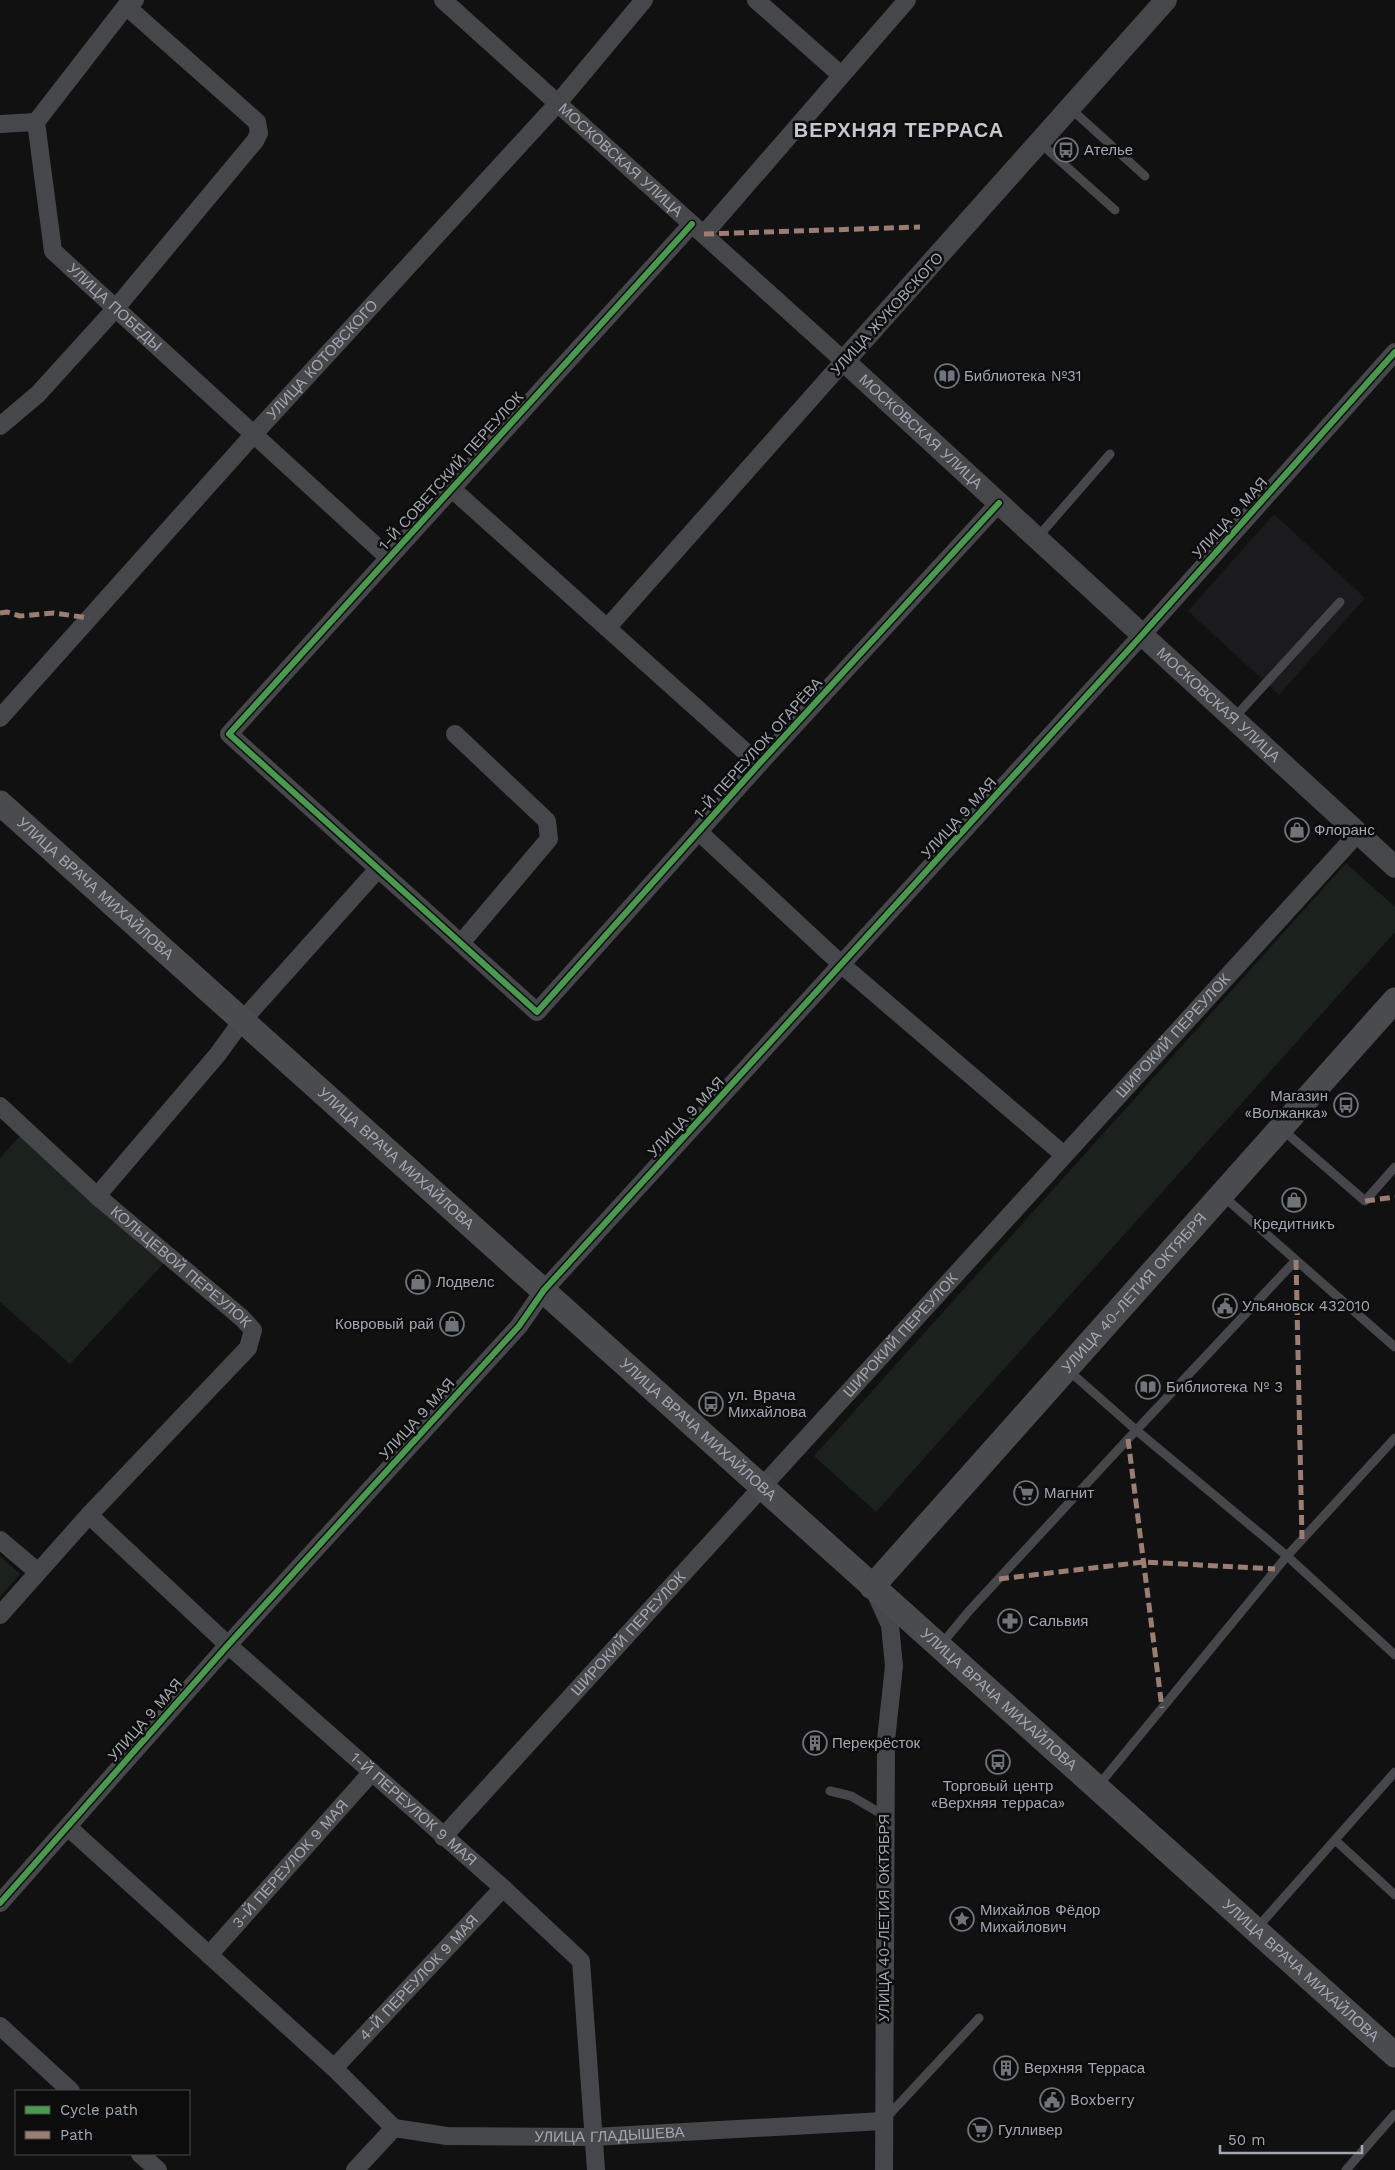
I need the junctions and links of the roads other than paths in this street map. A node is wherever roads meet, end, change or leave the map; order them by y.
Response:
1 (443, 0) edge
2 (644, 0) edge
3 (757, 0) edge
4 (907, 0) edge
5 (1166, 0) edge
6 (130, 3) edge
7 (841, 75) junction
8 (558, 103) junction
9 (1070, 108) junction
10 (36, 122) junction
11 (0, 124) edge
12 (1039, 142) junction
13 (1145, 176) dead end
14 (1115, 210) dead end
15 (698, 229) junction
16 (116, 308) junction
17 (1395, 352) edge
18 (844, 361) junction
19 (0, 426) edge
20 (254, 434) junction
21 (1110, 454) dead end
22 (452, 489) junction
23 (999, 503) junction
24 (1037, 538) junction
25 (389, 558) junction
26 (1340, 602) dead end
27 (607, 628) junction
28 (1142, 635) junction
29 (0, 718) edge
30 (1234, 719) junction
31 (455, 734) dead end
32 (759, 764) junction
33 (0, 803) edge
34 (699, 832) junction
35 (1358, 833) junction
36 (1395, 867) edge
37 (378, 869) junction
38 (461, 943) junction
39 (842, 965) junction
40 (1395, 1000) edge
41 (242, 1021) junction
42 (0, 1106) edge
43 (1280, 1128) junction
44 (1064, 1155) junction
45 (1395, 1167) edge
46 (1221, 1194) junction
47 (97, 1196) junction
48 (1296, 1260) junction
49 (544, 1290) junction
50 (1395, 1347) edge
51 (1066, 1368) junction
52 (1136, 1430) junction
53 (1395, 1438) edge
54 (762, 1487) junction
55 (90, 1515) junction
56 (0, 1540) edge
57 (1286, 1556) junction
58 (38, 1572) junction
59 (872, 1587) junction
60 (0, 1615) edge
61 (228, 1645) junction
62 (939, 1647) junction
63 (1395, 1655) edge
64 (372, 1772) junction
65 (1395, 1772) edge
66 (1096, 1788) junction
67 (830, 1791) dead end
68 (885, 1816) junction
69 (68, 1827) junction
70 (443, 1837) junction
71 (1335, 1840) junction
72 (503, 1888) junction
73 (1395, 1895) edge
74 (0, 1903) edge
75 (1256, 1930) junction
76 (209, 1955) junction
77 (979, 2018) dead end
78 (0, 2026) edge
79 (1395, 2055) edge
80 (334, 2068) junction
81 (70, 2090) edge
82 (1395, 2114) edge
83 (883, 2121) junction
84 (394, 2128) junction
85 (594, 2137) junction
86 (141, 2155) edge
87 (158, 2170) edge
88 (355, 2170) edge
89 (596, 2170) edge
90 (884, 2170) edge
91 (1346, 2170) edge

1 - 8 street, МОСКОВСКАЯ УЛИЦА
2 - 8 street, УЛИЦА КОТОВСКОГО
3 - 7 street
4 - 7 street, 1-Й СОВЕТСКИЙ ПЕРЕУЛОК
5 - 9 street, УЛИЦА ЖУКОВСКОГО
6 - 10 street
6 - 16 street
7 - 15 street, 1-Й СОВЕТСКИЙ ПЕРЕУЛОК
8 - 15 street, МОСКОВСКАЯ УЛИЦА
8 - 20 street, УЛИЦА КОТОВСКОГО
9 - 12 street, УЛИЦА ЖУКОВСКОГО
9 - 13 lane
10 - 11 street
10 - 16 street, УЛИЦА ПОБЕДЫ
12 - 14 lane
12 - 18 street, УЛИЦА ЖУКОВСКОГО
15 - 18 street, МОСКОВСКАЯ УЛИЦА
15 - 22 street, 1-Й СОВЕТСКИЙ ПЕРЕУЛОК
16 - 19 street
16 - 20 street, УЛИЦА ПОБЕДЫ
17 - 28 street, УЛИЦА 9 МАЯ
18 - 23 street, МОСКОВСКАЯ УЛИЦА
18 - 27 street, УЛИЦА ЖУКОВСКОГО
20 - 25 street, УЛИЦА ПОБЕДЫ
20 - 29 street, УЛИЦА КОТОВСКОГО
21 - 24 lane
22 - 25 street, 1-Й СОВЕТСКИЙ ПЕРЕУЛОК
22 - 27 street
23 - 24 street, МОСКОВСКАЯ УЛИЦА
23 - 32 street, 1-Й ПЕРЕУЛОК ОГАРЁВА
24 - 28 street, МОСКОВСКАЯ УЛИЦА
25 - 37 street, 1-Й СОВЕТСКИЙ ПЕРЕУЛОК
26 - 30 lane
27 - 32 street
28 - 30 street, МОСКОВСКАЯ УЛИЦА
28 - 39 street, УЛИЦА 9 МАЯ
30 - 35 street, МОСКОВСКАЯ УЛИЦА
31 - 38 street
32 - 34 street, 1-Й ПЕРЕУЛОК ОГАРЁВА
33 - 41 main road, УЛИЦА ВРАЧА МИХАЙЛОВА
34 - 38 street, 1-Й ПЕРЕУЛОК ОГАРЁВА
34 - 39 street
35 - 36 street, МОСКОВСКАЯ УЛИЦА
35 - 44 street, ШИРОКИЙ ПЕРЕУЛОК
37 - 38 street
37 - 41 street
39 - 44 street
39 - 49 street, УЛИЦА 9 МАЯ
40 - 43 main road, УЛИЦА 40-ЛЕТИЯ ОКТЯБРЯ
41 - 47 street
41 - 49 main road, УЛИЦА ВРАЧА МИХАЙЛОВА
42 - 47 street, КОЛЬЦЕВОЙ ПЕРЕУЛОК
43 - 45 lane
43 - 46 main road, УЛИЦА 40-ЛЕТИЯ ОКТЯБРЯ
44 - 54 street, ШИРОКИЙ ПЕРЕУЛОК
46 - 48 lane
46 - 51 main road, УЛИЦА 40-ЛЕТИЯ ОКТЯБРЯ
47 - 55 street, КОЛЬЦЕВОЙ ПЕРЕУЛОК
48 - 50 lane
48 - 52 lane
49 - 54 main road, УЛИЦА ВРАЧА МИХАЙЛОВА
49 - 61 street, УЛИЦА 9 МАЯ
51 - 52 lane
51 - 59 main road, УЛИЦА 40-ЛЕТИЯ ОКТЯБРЯ
52 - 57 lane
52 - 62 lane
53 - 57 lane
54 - 59 main road, УЛИЦА ВРАЧА МИХАЙЛОВА
54 - 70 street, ШИРОКИЙ ПЕРЕУЛОК
55 - 58 street, КОЛЬЦЕВОЙ ПЕРЕУЛОК
55 - 61 street, 1-Й ПЕРЕУЛОК 9 МАЯ
56 - 58 street
57 - 63 lane
57 - 66 lane
58 - 60 street, КОЛЬЦЕВОЙ ПЕРЕУЛОК
59 - 62 main road, УЛИЦА ВРАЧА МИХАЙЛОВА
59 - 68 street, УЛИЦА 40-ЛЕТИЯ ОКТЯБРЯ
61 - 64 street, 1-Й ПЕРЕУЛОК 9 МАЯ
61 - 69 street, УЛИЦА 9 МАЯ
62 - 66 main road, УЛИЦА ВРАЧА МИХАЙЛОВА
64 - 70 street, 1-Й ПЕРЕУЛОК 9 МАЯ
64 - 76 street, 3-Й ПЕРЕУЛОК 9 МАЯ
65 - 71 lane
66 - 75 main road, УЛИЦА ВРАЧА МИХАЙЛОВА
67 - 68 lane
68 - 83 street, УЛИЦА 40-ЛЕТИЯ ОКТЯБРЯ
69 - 74 street, УЛИЦА 9 МАЯ
69 - 76 street
70 - 72 street, 1-Й ПЕРЕУЛОК 9 МАЯ
71 - 73 lane
71 - 75 lane
72 - 80 street, 4-Й ПЕРЕУЛОК 9 МАЯ
72 - 85 street, 1-Й ПЕРЕУЛОК 9 МАЯ
75 - 79 main road, УЛИЦА ВРАЧА МИХАЙЛОВА
76 - 80 street
77 - 83 lane
78 - 81 street
80 - 84 street
82 - 91 lane
83 - 85 street, УЛИЦА ГЛАДЫШЕВА
83 - 90 street, УЛИЦА 40-ЛЕТИЯ ОКТЯБРЯ
84 - 85 street, УЛИЦА ГЛАДЫШЕВА
84 - 88 street
85 - 89 street, 1-Й ПЕРЕУЛОК 9 МАЯ
86 - 87 street

